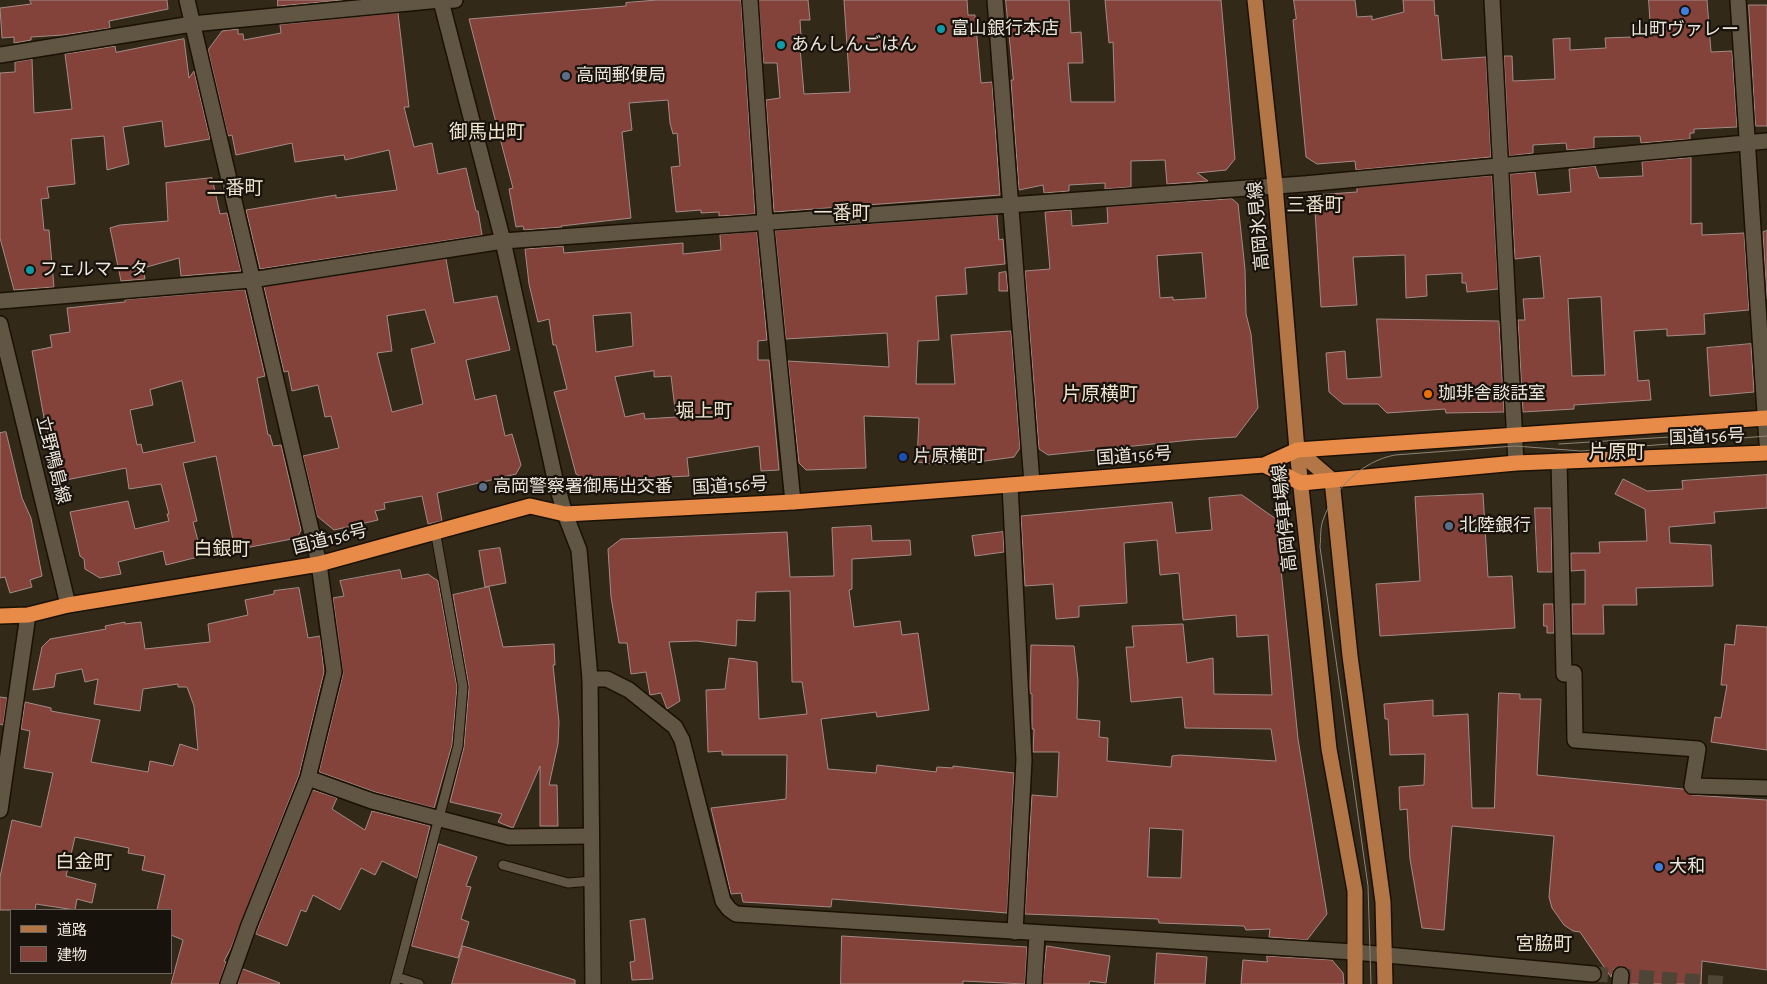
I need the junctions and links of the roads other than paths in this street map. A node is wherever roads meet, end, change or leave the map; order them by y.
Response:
1 (187, 0) edge
2 (445, 0) edge
3 (750, 0) edge
4 (995, 0) edge
5 (1255, 0) edge
6 (1492, 0) edge
7 (1738, 0) edge
8 (192, 24) junction
9 (0, 55) edge
10 (1767, 141) edge
11 (1746, 143) junction
12 (1501, 165) junction
13 (1274, 186) junction
14 (1009, 205) junction
15 (765, 221) junction
16 (503, 241) junction
17 (250, 280) junction
18 (0, 301) edge
19 (0, 324) edge
20 (1766, 419) edge
21 (1515, 436) junction
22 (1767, 443) edge
23 (1296, 450) junction
24 (1767, 453) edge
25 (1559, 461) junction
26 (1516, 463) junction
27 (1264, 465) junction
28 (1332, 480) junction
29 (1032, 483) junction
30 (1301, 483) junction
31 (1010, 485) junction
32 (793, 502) junction
33 (565, 514) junction
34 (435, 530) junction
35 (319, 564) junction
36 (68, 605) junction
37 (28, 615) junction
38 (0, 616) edge
39 (590, 679) junction
40 (308, 778) junction
41 (1767, 788) edge
42 (0, 810) edge
43 (440, 819) junction
44 (591, 836) junction
45 (503, 865) dead end
46 (592, 881) junction
47 (1015, 932) junction
48 (1037, 934) junction
49 (1354, 952) junction
50 (1384, 955) junction
51 (1593, 974) tunnel mouth
52 (396, 980) edge
53 (228, 984) edge
54 (419, 984) edge
55 (593, 984) edge
56 (1034, 984) edge
57 (1355, 984) edge
58 (1385, 984) edge

1 - 8 street
2 - 8 street
2 - 16 street
3 - 15 street
4 - 14 street
5 - 13 main road, 高岡氷見線
6 - 12 street
7 - 11 street
8 - 9 street
8 - 17 street
10 - 11 street
11 - 12 street
11 - 20 street
12 - 13 street
12 - 21 street
13 - 14 street
13 - 23 main road, 高岡氷見線
14 - 15 street
14 - 29 street
15 - 16 street
15 - 32 street
16 - 17 street
16 - 33 street
17 - 18 street
17 - 35 street
19 - 36 street, 立野鴨島線
20 - 21 highway, 国道156号
20 - 22 street
21 - 23 highway, 国道156号
21 - 26 street
23 - 27 highway, 国道156号
23 - 28 main road, 高岡停車場線
23 - 30 main road, 高岡停車場線
24 - 25 highway, 国道156号
25 - 26 highway, 国道156号
25 - 41 street
26 - 28 highway, 国道156号
27 - 29 highway, 国道156号
27 - 30 highway
28 - 30 highway, 国道156号
28 - 50 main road
29 - 31 highway, 国道156号
30 - 49 main road, 高岡停車場線
31 - 32 highway, 国道156号
31 - 47 street
32 - 33 highway, 国道156号
33 - 34 highway, 国道156号
33 - 39 street
34 - 35 highway, 国道156号
34 - 43 lane
35 - 36 highway, 国道156号
35 - 40 street
36 - 37 highway, 国道156号
37 - 38 highway, 国道156号
37 - 42 street
39 - 44 street
39 - 47 street
40 - 43 street
40 - 53 street
43 - 44 street
43 - 52 lane
44 - 46 street
45 - 46 lane
46 - 55 street
47 - 48 street
48 - 49 street
48 - 56 street
49 - 50 street
49 - 57 main road, 高岡停車場線
50 - 51 street
50 - 58 main road
52 - 54 lane

